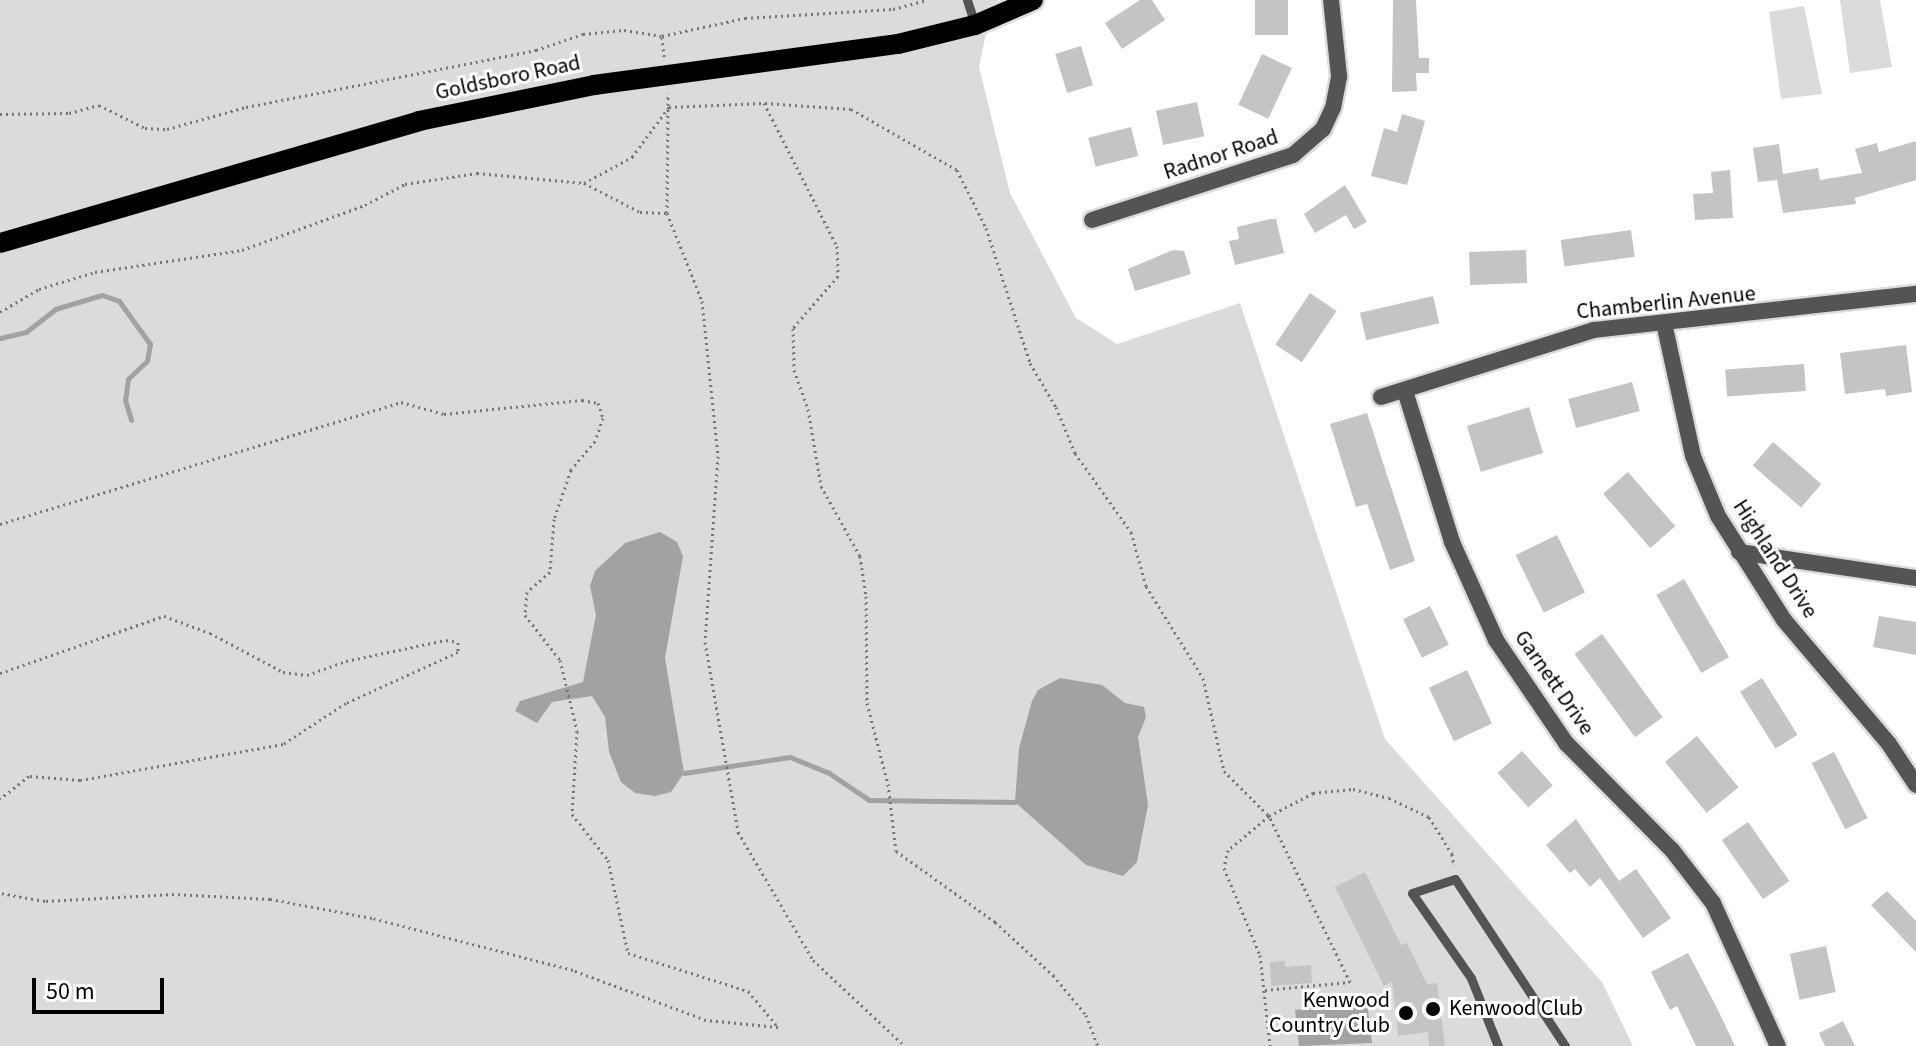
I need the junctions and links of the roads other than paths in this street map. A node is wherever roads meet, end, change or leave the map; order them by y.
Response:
1 (967, 0) edge
2 (1033, 0) edge
3 (1331, 0) edge
4 (975, 25) junction
5 (1092, 220) dead end
6 (0, 243) edge
7 (1916, 294) edge
8 (1664, 323) junction
9 (1405, 391) junction
10 (1381, 397) dead end
11 (1739, 552) junction
12 (1916, 578) edge
13 (1916, 785) edge
14 (1498, 1046) edge
15 (1565, 1046) edge
16 (1778, 1046) edge

1 - 4 lane
2 - 4 main road, Goldsboro Road
3 - 5 street, Radnor Road
4 - 6 main road, Goldsboro Road
7 - 8 street, Chamberlin Avenue
8 - 9 street, Chamberlin Avenue
8 - 11 street, Highland Drive
9 - 10 street, Chamberlin Avenue
9 - 16 street, Garnett Drive
11 - 12 street
11 - 13 street, Highland Drive
14 - 15 lane

